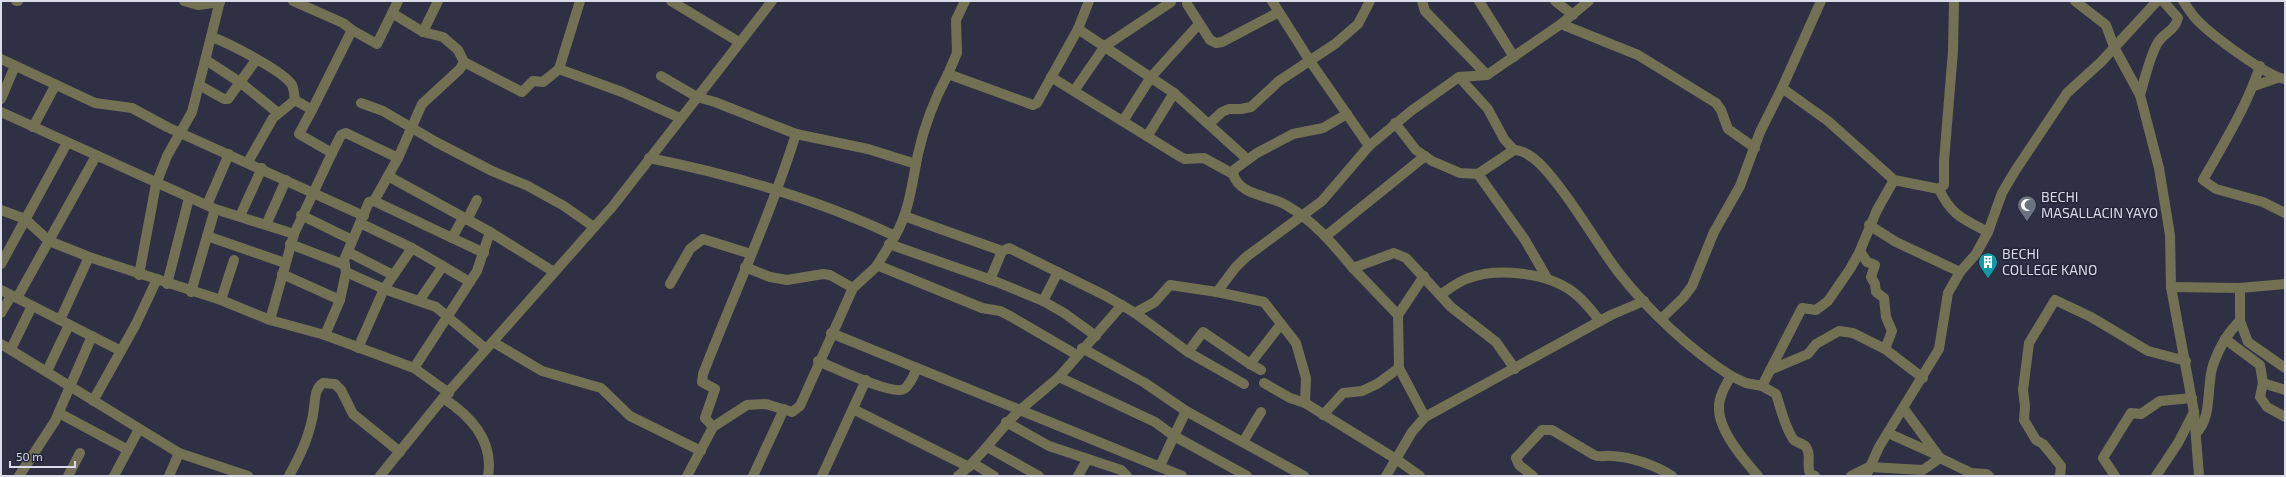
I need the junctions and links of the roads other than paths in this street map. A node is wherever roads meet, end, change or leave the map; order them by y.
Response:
1 (184, 1) edge
2 (293, 1) edge
3 (398, 1) edge
4 (438, 1) edge
5 (580, 1) edge
6 (671, 1) edge
7 (771, 1) edge
8 (965, 1) edge
9 (1089, 1) edge
10 (1272, 1) edge
11 (1370, 1) edge
12 (1422, 1) edge
13 (1479, 1) edge
14 (1555, 1) edge
15 (1589, 1) edge
16 (1821, 1) edge
17 (1945, 1) edge
18 (1954, 1) edge
19 (2075, 1) edge
20 (2157, 1) edge
21 (2163, 1) edge
22 (2184, 1) edge
23 (220, 2) edge
24 (1170, 2) edge
25 (1191, 3) edge
26 (1279, 12) junction
27 (1952, 12) junction
28 (392, 13) junction
29 (1573, 15) junction
30 (1199, 24) junction
31 (1561, 24) junction
32 (1078, 29) junction
33 (352, 30) junction
34 (423, 32) junction
35 (212, 38) junction
36 (739, 42) junction
37 (1105, 46) junction
38 (2114, 47) junction
39 (1514, 57) junction
40 (1, 59) edge
41 (206, 60) junction
42 (256, 60) junction
43 (1310, 61) junction
44 (464, 62) junction
45 (15, 66) junction
46 (2260, 66) junction
47 (558, 69) junction
48 (948, 74) junction
49 (1487, 75) junction
50 (661, 76) dead end
51 (1051, 77) junction
52 (1151, 77) junction
53 (1459, 77) junction
54 (2281, 78) edge
55 (241, 84) junction
56 (199, 85) junction
57 (56, 86) junction
58 (2254, 86) junction
59 (1782, 88) junction
60 (1074, 91) junction
61 (1174, 93) junction
62 (2140, 95) junction
63 (697, 97) junction
64 (1, 98) edge
65 (295, 100) junction
66 (361, 103) dead end
67 (312, 110) junction
68 (1, 112) edge
69 (278, 113) junction
70 (1346, 114) junction
71 (680, 118) junction
72 (1123, 121) junction
73 (1395, 123) junction
74 (1209, 124) junction
75 (33, 127) junction
76 (412, 128) junction
77 (180, 133) junction
78 (796, 134) junction
79 (1148, 136) junction
80 (67, 143) junction
81 (1369, 146) junction
82 (1755, 148) junction
83 (1514, 150) junction
84 (332, 153) junction
85 (229, 154) junction
86 (96, 156) junction
87 (1425, 156) junction
88 (398, 158) junction
89 (649, 158) junction
90 (1247, 159) junction
91 (248, 162) junction
92 (916, 164) junction
93 (262, 168) junction
94 (1233, 174) junction
95 (1478, 174) junction
96 (388, 176) junction
97 (286, 180) junction
98 (1894, 180) junction
99 (156, 184) junction
100 (1939, 189) junction
101 (778, 191) junction
102 (313, 192) junction
103 (190, 198) junction
104 (477, 200) dead end
105 (374, 201) junction
106 (211, 207) junction
107 (1, 210) edge
108 (2285, 213) edge
109 (301, 215) junction
110 (240, 216) junction
111 (904, 216) junction
112 (1302, 216) junction
113 (25, 219) junction
114 (362, 219) junction
115 (465, 219) junction
116 (1869, 225) junction
117 (266, 226) junction
118 (594, 227) junction
119 (490, 232) junction
120 (1988, 232) junction
121 (294, 234) junction
122 (207, 236) junction
123 (1326, 236) junction
124 (452, 238) junction
125 (352, 240) junction
126 (892, 240) junction
127 (49, 241) junction
128 (290, 244) junction
129 (412, 248) junction
130 (1002, 251) junction
131 (1860, 251) junction
132 (348, 252) junction
133 (484, 253) junction
134 (751, 254) junction
135 (89, 257) junction
136 (234, 260) dead end
137 (285, 263) junction
138 (1, 264) edge
139 (877, 265) junction
140 (443, 266) junction
141 (745, 267) junction
142 (1353, 268) junction
143 (346, 269) junction
144 (554, 272) junction
145 (1058, 272) junction
146 (1960, 272) junction
147 (282, 274) junction
148 (139, 275) junction
149 (393, 275) junction
150 (1424, 276) junction
151 (1547, 278) junction
152 (157, 279) junction
153 (990, 280) junction
154 (470, 282) junction
155 (167, 284) junction
156 (670, 284) dead end
157 (2285, 284) edge
158 (2171, 287) junction
159 (852, 288) junction
160 (2240, 288) junction
161 (384, 289) junction
162 (1, 290) edge
163 (191, 292) junction
164 (1217, 292) junction
165 (1440, 295) junction
166 (14, 297) junction
167 (221, 300) junction
168 (340, 300) junction
169 (419, 301) junction
170 (1043, 301) junction
171 (1644, 301) junction
172 (1122, 305) junction
173 (32, 306) junction
174 (1, 313) edge
175 (1135, 313) junction
176 (1398, 315) junction
177 (449, 316) junction
178 (1661, 319) junction
179 (60, 320) junction
180 (270, 320) junction
181 (1600, 321) junction
182 (2240, 321) junction
183 (1281, 324) junction
184 (69, 325) junction
185 (831, 332) junction
186 (325, 335) junction
187 (92, 336) junction
188 (1096, 336) junction
189 (2225, 339) junction
190 (1, 344) edge
191 (490, 345) junction
192 (358, 348) junction
193 (11, 349) junction
194 (1885, 349) junction
195 (121, 351) junction
196 (1079, 351) junction
197 (1188, 352) junction
198 (818, 361) junction
199 (2186, 361) junction
200 (1250, 364) junction
201 (414, 368) junction
202 (917, 368) junction
203 (1399, 368) junction
204 (2285, 368) edge
205 (1515, 369) junction
206 (1261, 370) dead end
207 (1770, 370) junction
208 (47, 372) junction
209 (1059, 376) junction
210 (1730, 376) junction
211 (1923, 378) junction
212 (866, 380) junction
213 (1264, 383) dead end
214 (2263, 383) junction
215 (1244, 384) dead end
216 (69, 385) junction
217 (1762, 386) junction
218 (2285, 390) edge
219 (446, 395) junction
220 (2192, 398) junction
221 (93, 401) junction
222 (1304, 403) junction
223 (784, 409) junction
224 (853, 409) junction
225 (1904, 409) junction
226 (1020, 410) junction
227 (1186, 411) junction
228 (1261, 412) dead end
229 (2194, 412) junction
230 (58, 413) junction
231 (1323, 415) junction
232 (1425, 417) junction
233 (2285, 417) edge
234 (1006, 422) junction
235 (713, 427) junction
236 (139, 429) junction
237 (1888, 433) junction
238 (2196, 433) junction
239 (1174, 436) junction
240 (1244, 442) junction
241 (988, 447) junction
242 (128, 450) junction
243 (701, 451) junction
244 (80, 452) dead end
245 (400, 452) junction
246 (179, 453) junction
247 (1939, 457) junction
248 (1396, 459) junction
249 (1087, 460) junction
250 (971, 465) junction
251 (1160, 466) junction
252 (1867, 471) edge
253 (690, 475) edge
254 (19, 476) edge
255 (68, 476) edge
256 (114, 476) edge
257 (168, 476) edge
258 (248, 476) edge
259 (289, 476) edge
260 (380, 476) edge
261 (488, 476) edge
262 (753, 476) edge
263 (822, 476) edge
264 (958, 476) edge
265 (994, 476) edge
266 (1039, 476) edge
267 (1078, 476) edge
268 (1127, 476) edge
269 (1182, 476) edge
270 (1247, 476) edge
271 (1304, 476) edge
272 (1386, 476) edge
273 (1420, 476) edge
274 (1532, 476) edge
275 (1672, 476) edge
276 (1758, 476) edge
277 (1815, 476) edge
278 (1851, 476) edge
279 (1989, 476) edge
280 (2060, 476) edge
281 (2115, 476) edge
282 (2156, 476) edge
283 (2199, 476) edge

1 - 23 street
2 - 33 street
3 - 28 street
4 - 34 street
5 - 47 street
6 - 36 street
7 - 36 street
8 - 48 street
9 - 32 street
10 - 26 street
11 - 43 street
12 - 49 street
13 - 39 street
14 - 29 street
15 - 29 street
16 - 59 street
17 - 27 street
18 - 27 street
19 - 38 street
20 - 38 street
21 - 62 street
22 - 46 street
23 - 35 street
24 - 25 street
24 - 37 street
25 - 30 street
26 - 30 street
26 - 43 street
27 - 100 street
28 - 33 street
28 - 34 street
29 - 31 street
30 - 52 street
31 - 39 street
31 - 82 street
32 - 37 street
32 - 51 street
33 - 67 street
34 - 44 street
35 - 41 street
35 - 42 street
36 - 63 street
37 - 52 street
37 - 60 street
38 - 62 street
38 - 120 street
39 - 49 street
40 - 45 street
41 - 55 street
41 - 56 street
42 - 55 street
42 - 65 street
43 - 70 street
43 - 74 street
44 - 47 street
44 - 76 street
45 - 57 street
45 - 64 street
46 - 54 street
46 - 58 street
47 - 71 street
48 - 51 street
48 - 92 street
49 - 53 street
50 - 63 street
51 - 60 street
52 - 61 street
52 - 72 street
53 - 73 street
53 - 83 street
54 - 58 street
55 - 56 street
55 - 69 street
56 - 77 street
57 - 75 street
57 - 77 street
58 - 108 street
59 - 82 street
59 - 98 street
60 - 72 street
61 - 74 street
61 - 79 street
62 - 158 street
63 - 71 street
63 - 78 street
65 - 67 street
65 - 69 street
66 - 76 street
67 - 84 street
68 - 75 street
69 - 91 street
70 - 81 street
70 - 90 street
71 - 89 street
72 - 79 street
73 - 81 street
73 - 87 street
74 - 90 street
75 - 80 street
76 - 88 street
76 - 118 street
77 - 85 street
77 - 99 street
78 - 92 street
78 - 101 street
79 - 94 street
80 - 86 street
80 - 113 street
81 - 112 street
82 - 178 street
83 - 95 street
83 - 171 street
84 - 88 street
84 - 102 street
85 - 91 street
85 - 106 street
86 - 99 street
86 - 127 street
87 - 95 street
87 - 123 street
88 - 96 street
89 - 101 street
89 - 118 street
90 - 94 street
91 - 93 street
92 - 111 street
93 - 97 street
93 - 110 street
94 - 112 street
95 - 151 street
96 - 105 street
96 - 115 street
97 - 102 street
97 - 117 street
98 - 100 street
98 - 116 street
99 - 103 street
99 - 148 street
100 - 120 street
101 - 126 street
101 - 134 street
102 - 109 street
102 - 114 street
103 - 106 street
103 - 155 street
104 - 115 street
105 - 114 street
105 - 124 street
106 - 110 street
106 - 122 street
107 - 113 street
109 - 121 street
109 - 125 street
110 - 117 street
111 - 126 street
111 - 130 street
112 - 123 street
112 - 164 street
113 - 127 street
113 - 138 street
114 - 125 street
114 - 129 street
115 - 119 street
115 - 124 street
116 - 131 street
116 - 146 street
117 - 121 street
118 - 144 street
119 - 133 street
119 - 144 street
120 - 146 street
121 - 128 street
122 - 137 street
122 - 163 street
123 - 142 street
124 - 133 street
125 - 132 street
126 - 139 street
126 - 153 street
127 - 135 street
127 - 166 street
128 - 137 street
128 - 143 street
129 - 140 street
129 - 149 street
130 - 145 street
130 - 153 street
131 - 194 street
131 - 207 street
132 - 143 street
132 - 149 street
133 - 154 street
134 - 141 street
134 - 156 street
135 - 148 street
135 - 179 street
136 - 167 street
137 - 147 street
139 - 159 street
139 - 196 street
140 - 154 street
140 - 169 street
141 - 159 street
141 - 235 street
142 - 150 street
142 - 176 street
143 - 161 street
143 - 168 street
144 - 191 street
145 - 170 street
145 - 172 street
146 - 211 street
147 - 168 street
147 - 180 street
148 - 152 street
149 - 161 street
150 - 165 street
150 - 176 street
151 - 165 street
151 - 181 street
152 - 155 street
152 - 195 street
153 - 170 street
154 - 177 street
155 - 163 street
157 - 160 street
158 - 160 street
158 - 199 street
159 - 185 street
160 - 182 street
161 - 169 street
161 - 192 street
162 - 166 street
163 - 167 street
164 - 175 street
164 - 183 street
165 - 205 street
166 - 173 street
166 - 174 street
167 - 180 street
168 - 186 street
169 - 177 street
170 - 188 street
171 - 178 street
171 - 181 street
172 - 175 street
172 - 188 street
173 - 179 street
173 - 193 street
175 - 197 street
176 - 203 street
177 - 191 street
177 - 201 street
178 - 210 street
179 - 184 street
180 - 186 street
181 - 205 street
182 - 189 street
182 - 204 street
183 - 200 street
183 - 222 street
184 - 187 street
184 - 208 street
185 - 198 street
185 - 202 street
186 - 192 street
187 - 195 street
187 - 216 street
188 - 196 street
189 - 214 street
189 - 238 street
190 - 193 street
191 - 219 street
191 - 243 street
192 - 201 street
193 - 208 street
194 - 207 street
194 - 211 street
195 - 221 street
196 - 209 street
196 - 227 street
197 - 200 street
197 - 215 street
198 - 212 street
198 - 223 street
199 - 220 street
199 - 280 street
200 - 206 street
201 - 219 street
202 - 212 street
202 - 226 street
203 - 231 street
203 - 232 street
205 - 232 street
207 - 217 street
208 - 216 street
209 - 226 street
209 - 239 street
210 - 217 street
210 - 276 street
211 - 225 street
212 - 224 street
213 - 222 street
214 - 218 street
214 - 233 street
216 - 221 street
216 - 230 street
217 - 277 street
219 - 245 street
219 - 261 street
220 - 229 street
220 - 281 street
221 - 236 street
222 - 231 street
223 - 235 street
223 - 262 street
224 - 250 street
224 - 263 street
225 - 237 street
225 - 247 street
226 - 234 street
226 - 251 street
227 - 239 street
227 - 240 street
228 - 240 street
229 - 238 street
229 - 282 street
230 - 242 street
230 - 254 street
231 - 248 street
232 - 248 street
234 - 241 street
234 - 249 street
235 - 243 street
236 - 242 street
236 - 246 street
237 - 247 street
237 - 252 street
238 - 283 street
239 - 251 street
239 - 270 street
240 - 271 street
241 - 250 street
241 - 266 street
242 - 256 street
243 - 253 street
244 - 255 street
245 - 259 street
245 - 260 street
246 - 257 street
246 - 258 street
247 - 252 street
247 - 279 street
248 - 272 street
248 - 273 street
249 - 267 street
249 - 268 street
250 - 264 street
250 - 265 street
251 - 269 street
252 - 278 street
274 - 275 street

